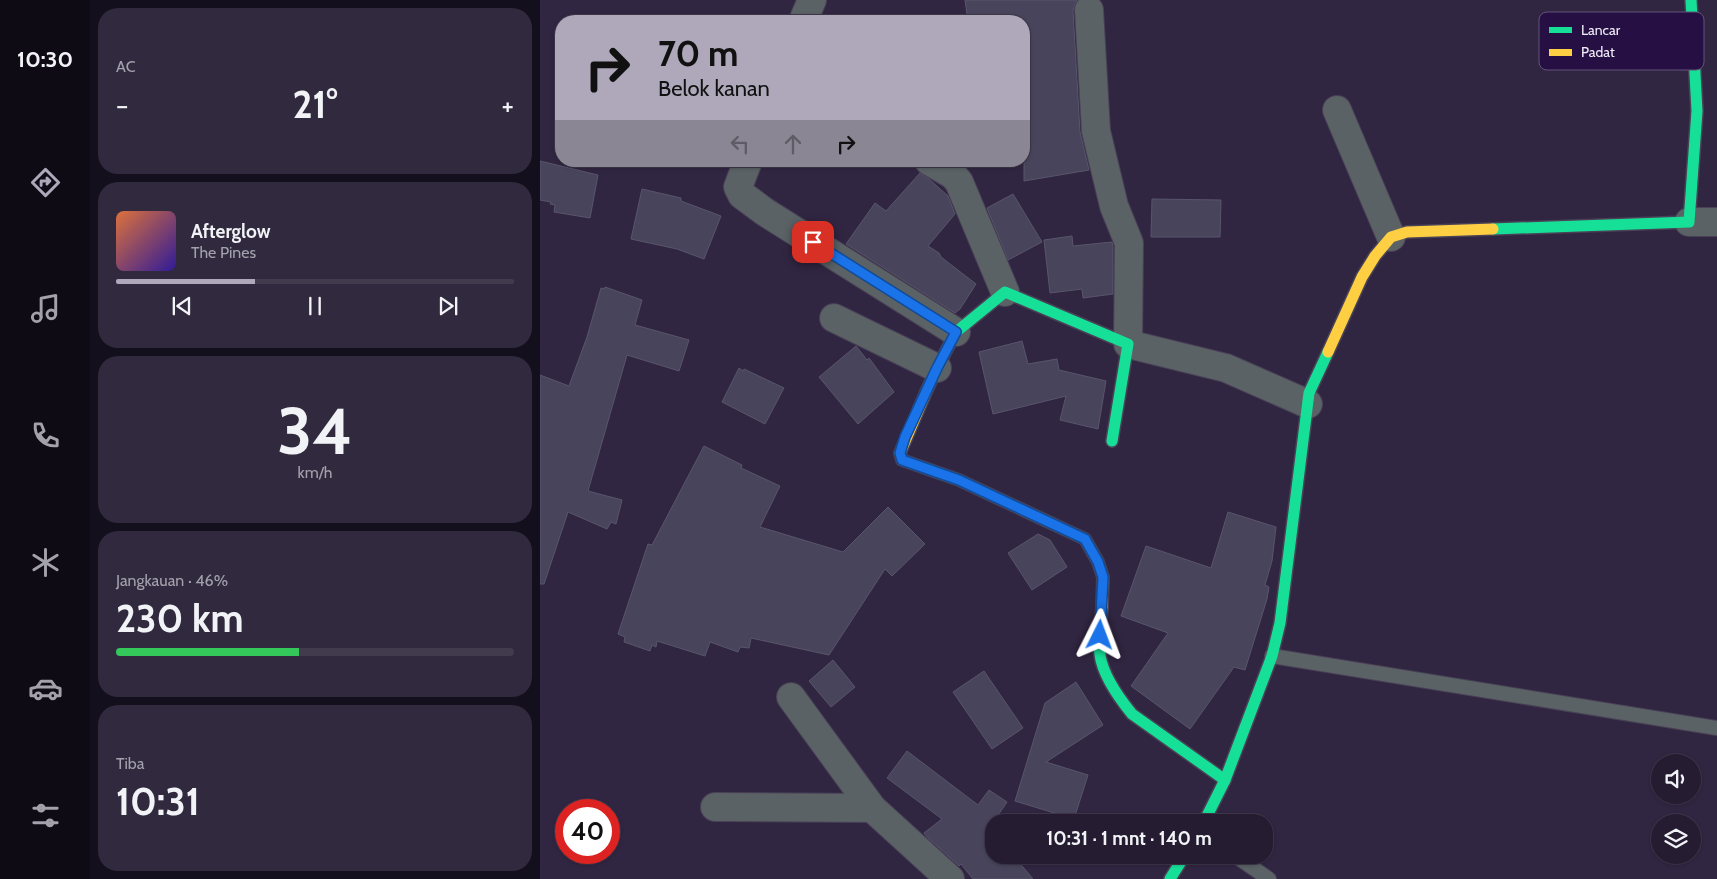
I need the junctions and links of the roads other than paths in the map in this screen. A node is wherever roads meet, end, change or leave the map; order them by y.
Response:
1 (812, 0) edge
2 (1089, 10) dead end
3 (806, 15) edge
4 (1694, 70) edge
5 (1337, 110) dead end
6 (746, 167) edge
7 (939, 167) edge
8 (1689, 222) junction
9 (1717, 222) edge
10 (1391, 237) junction
11 (1005, 292) junction
12 (834, 318) dead end
13 (956, 332) junction
14 (1128, 344) junction
15 (937, 368) junction
16 (1308, 404) junction
17 (1112, 441) dead end
18 (1272, 656) junction
19 (791, 697) dead end
20 (1717, 728) edge
21 (1225, 780) junction
22 (714, 807) dead end
23 (872, 808) junction
24 (1208, 814) edge
25 (1179, 864) edge
26 (1247, 864) edge
27 (950, 879) edge
28 (1170, 879) edge
29 (1269, 879) edge

1 - 3 street
2 - 14 street
4 - 8 street
5 - 10 street
6 - 13 street
7 - 11 street
8 - 9 street
8 - 10 street
10 - 16 street
11 - 13 street
11 - 14 street
12 - 15 street
13 - 15 street
14 - 16 street
14 - 17 street
15 - 21 street
16 - 18 street
18 - 20 lane
18 - 21 street
19 - 23 street
21 - 24 street
22 - 23 street
23 - 27 street
25 - 28 street
26 - 29 lane

